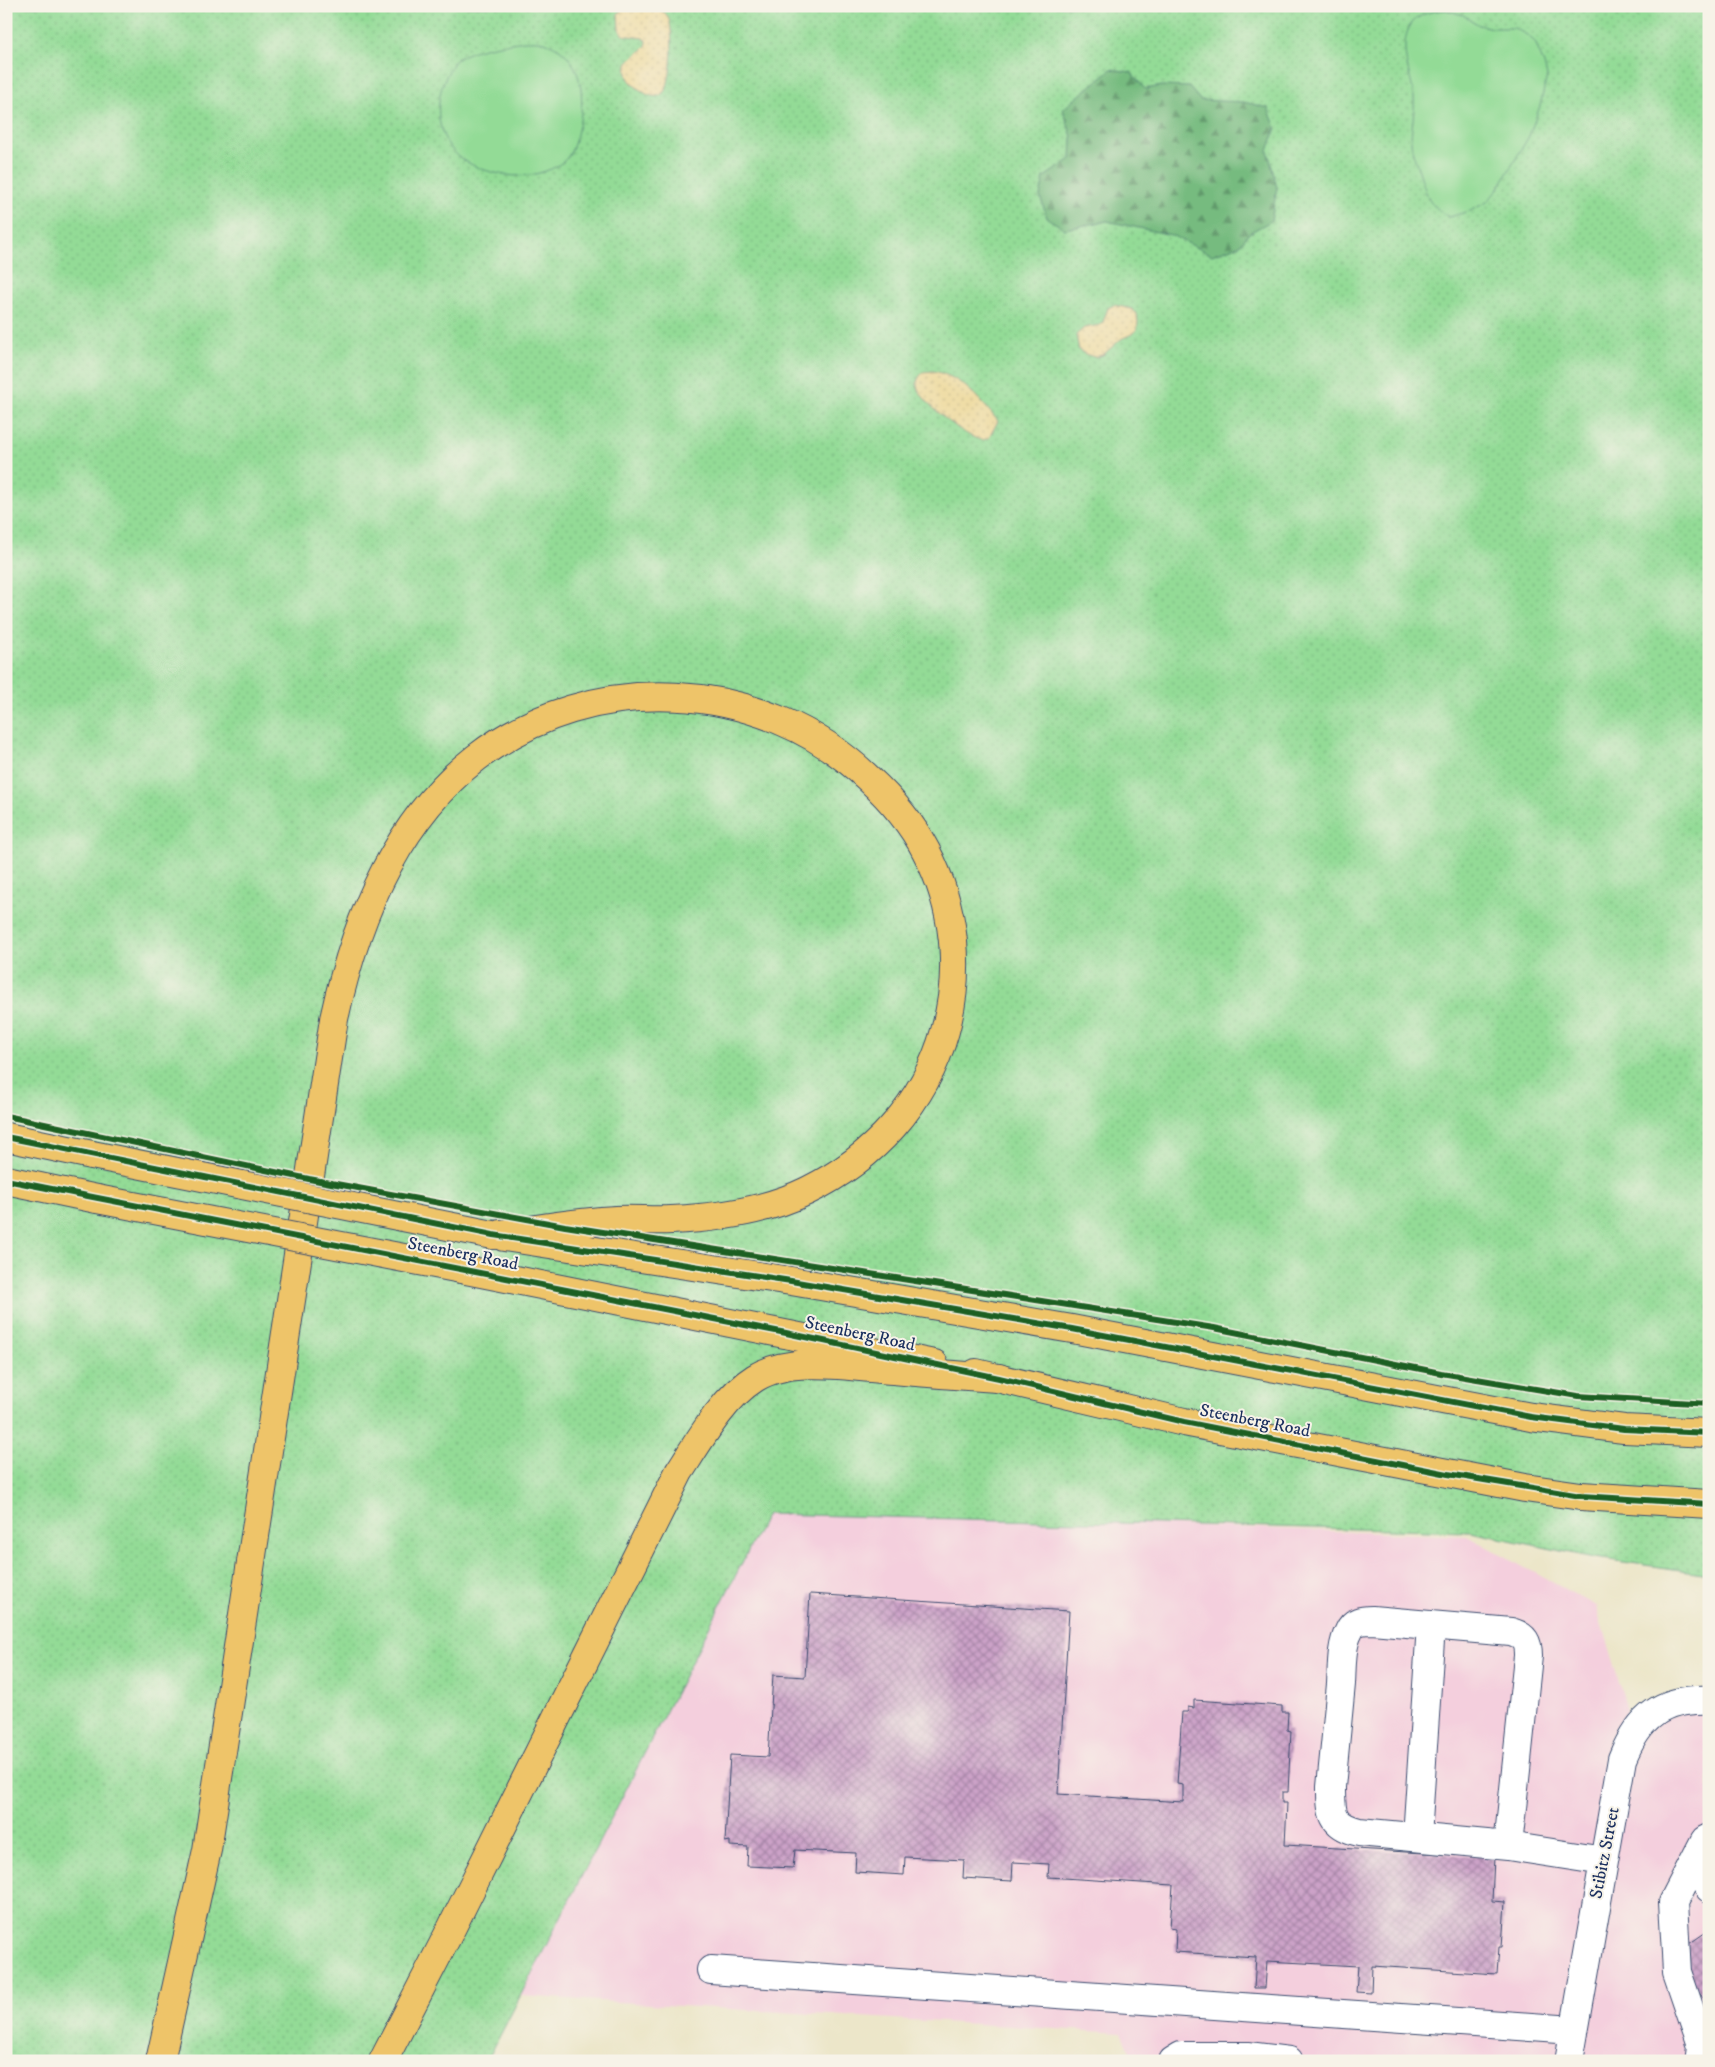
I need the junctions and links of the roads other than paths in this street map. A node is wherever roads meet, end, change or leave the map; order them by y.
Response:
1 (6, 1137) edge
2 (6, 1180) edge
3 (493, 1235) junction
4 (998, 1378) junction
5 (1709, 1433) edge
6 (1709, 1504) edge
7 (1431, 1624) junction
8 (1709, 1700) edge
9 (1417, 1837) junction
10 (1709, 1838) edge
11 (1508, 1846) junction
12 (1604, 1861) junction
13 (1693, 1864) junction
14 (1709, 1888) edge
15 (711, 1970) dead end
16 (1574, 2030) junction
17 (1703, 2051) edge
18 (1249, 2059) edge
19 (160, 2061) edge
20 (383, 2061) edge
21 (1173, 2061) edge
22 (1289, 2061) edge
23 (1569, 2061) edge

1 - 3 main road, Steenberg Road, bridge
2 - 4 main road, Steenberg Road, bridge
3 - 5 main road, Steenberg Road
3 - 19 main road
4 - 6 main road, Steenberg Road
4 - 20 main road
7 - 9 lane
7 - 9 lane
7 - 11 lane
8 - 12 lane, Stibitz Street
9 - 11 lane
10 - 13 lane
11 - 12 lane
12 - 16 lane, Stibitz Street
13 - 14 lane
13 - 17 lane
15 - 16 lane
16 - 23 lane, Stibitz Street
18 - 21 lane
18 - 22 lane

